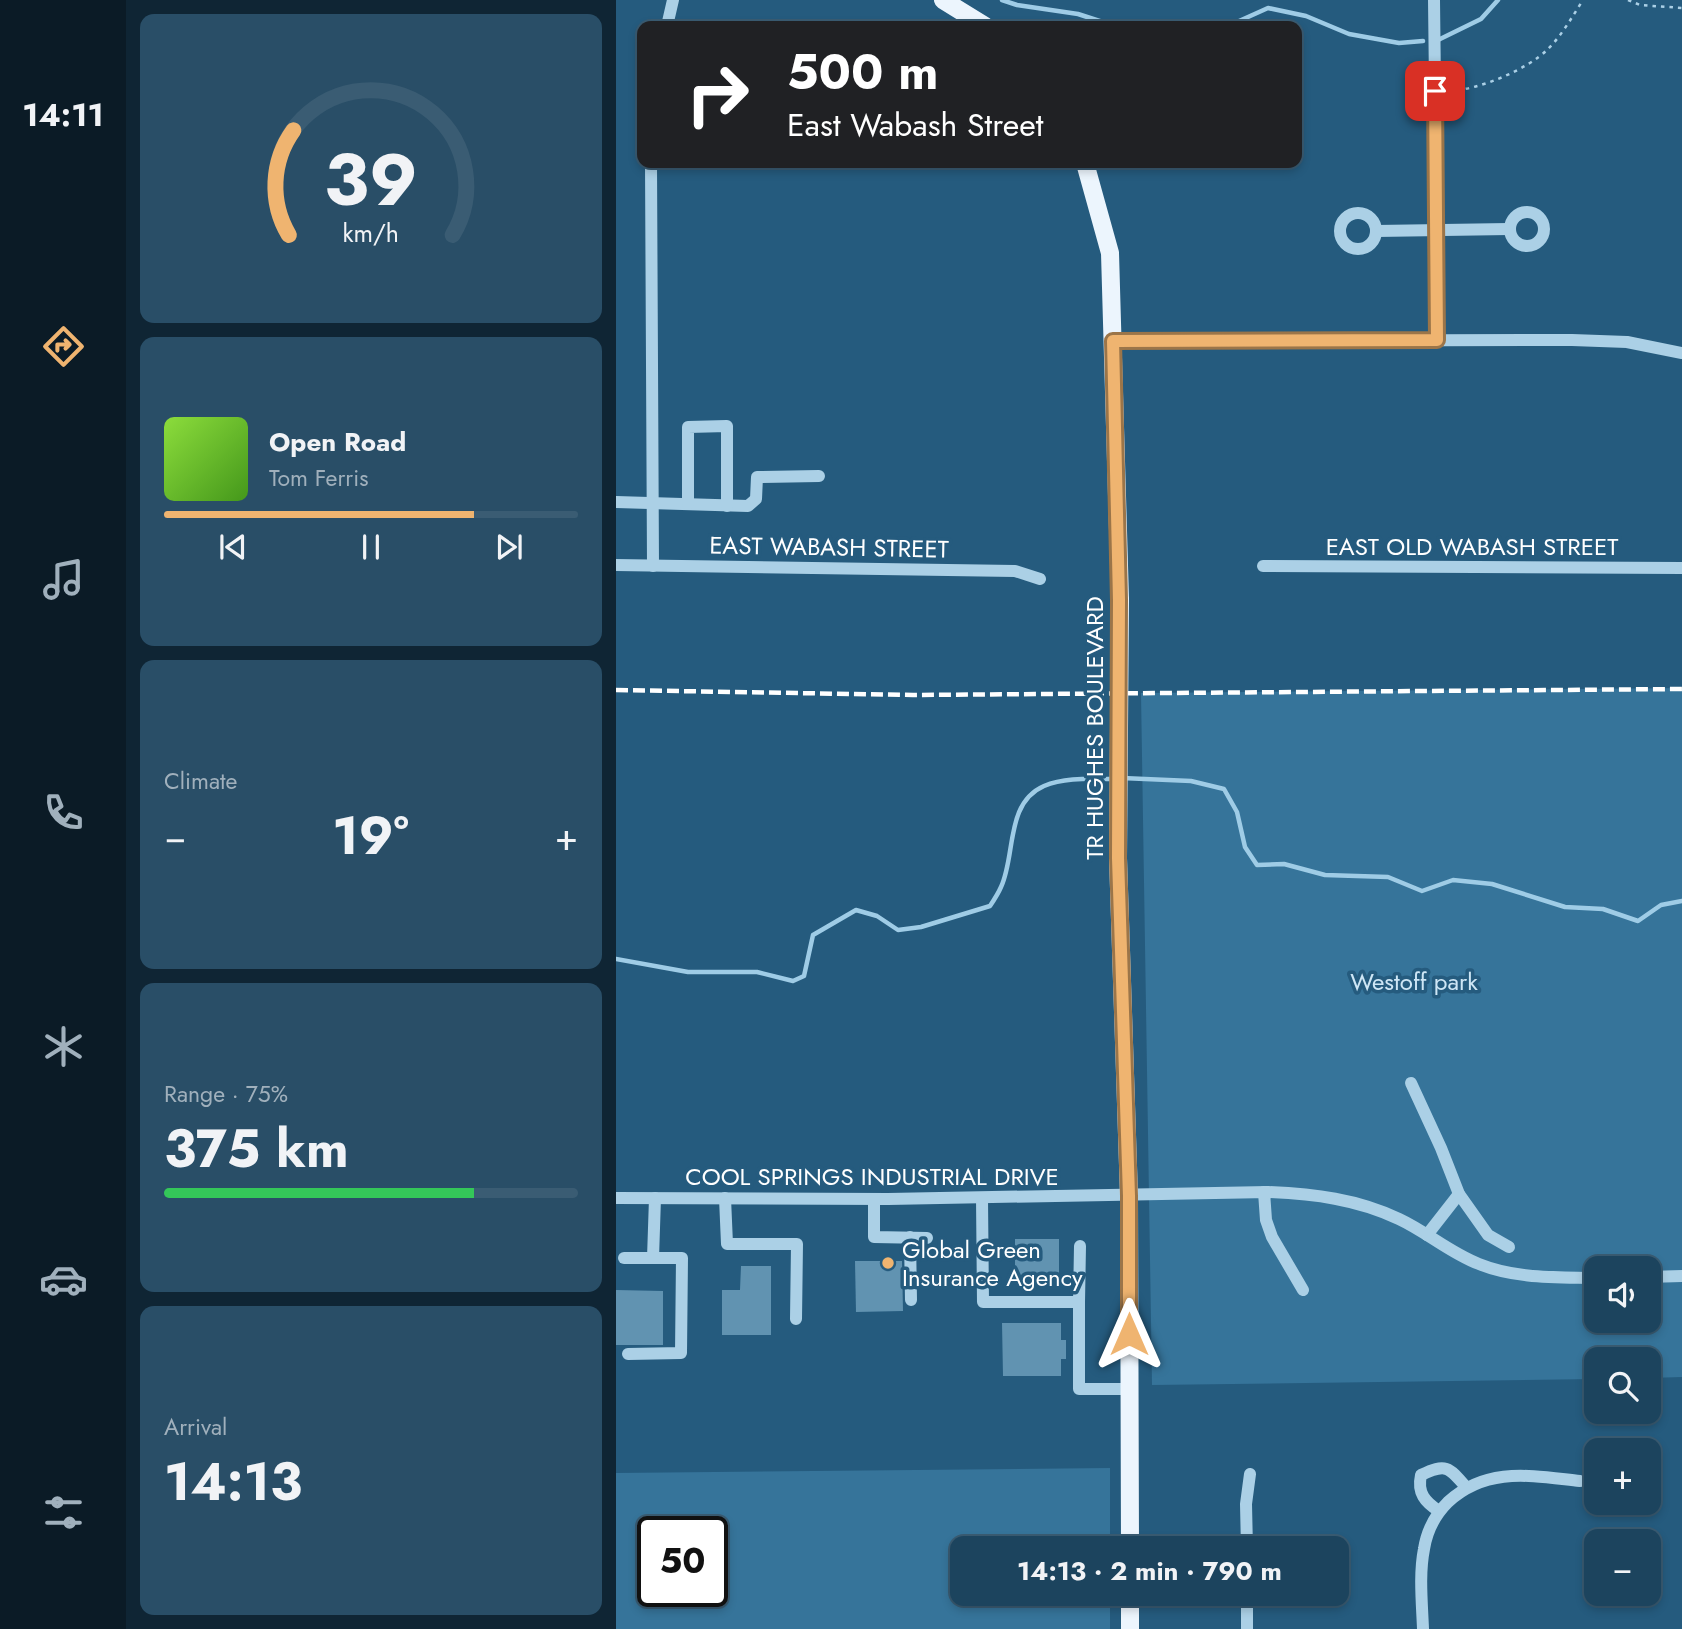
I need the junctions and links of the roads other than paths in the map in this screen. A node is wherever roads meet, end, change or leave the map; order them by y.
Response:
1 (673, 0) edge
2 (943, 0) edge
3 (1434, 0) edge
4 (668, 21) edge
5 (977, 21) edge
6 (651, 168) edge
7 (1086, 168) edge
8 (1436, 229) junction
9 (1509, 229) dead end
10 (1376, 231) dead end
11 (1437, 340) junction
12 (1113, 341) junction
13 (1682, 351) edge
14 (819, 476) dead end
15 (616, 502) edge
16 (653, 502) junction
17 (688, 504) junction
18 (727, 506) junction
19 (616, 565) edge
20 (653, 566) junction
21 (1263, 566) dead end
22 (1682, 568) edge
23 (1041, 579) dead end
24 (1410, 1083) dead end
25 (1264, 1192) junction
26 (1459, 1194) junction
27 (1129, 1196) junction
28 (616, 1198) edge
29 (655, 1198) junction
30 (725, 1198) junction
31 (982, 1198) junction
32 (874, 1199) junction
33 (1427, 1236) junction
34 (910, 1237) junction
35 (927, 1238) dead end
36 (1080, 1246) dead end
37 (1509, 1247) dead end
38 (624, 1258) dead end
39 (653, 1258) junction
40 (1682, 1276) edge
41 (1661, 1277) edge
42 (1584, 1278) edge
43 (1303, 1290) dead end
44 (911, 1300) dead end
45 (1079, 1302) junction
46 (796, 1320) dead end
47 (628, 1354) dead end
48 (1129, 1390) junction
49 (1250, 1474) dead end
50 (1580, 1481) dead end
51 (1466, 1487) junction
52 (1439, 1511) junction
53 (1130, 1536) edge
54 (1247, 1536) edge
55 (1130, 1606) edge
56 (1247, 1606) edge
57 (1130, 1629) edge
58 (1247, 1629) edge
59 (1423, 1629) edge

1 - 4 street
2 - 5 main road
3 - 8 street
6 - 16 street
7 - 12 main road, TR HUGHES BOULEVARD
8 - 9 street
8 - 10 street
8 - 11 street
11 - 12 street
11 - 13 street
12 - 27 main road, TR HUGHES BOULEVARD, bridge
14 - 18 street
15 - 16 street
16 - 17 street
16 - 20 street
17 - 18 street
17 - 18 street
19 - 20 street, EAST WABASH STREET
20 - 23 street, EAST WABASH STREET
21 - 22 street, EAST OLD WABASH STREET
24 - 26 street
25 - 27 street, COOL SPRINGS INDUSTRIAL DRIVE
25 - 33 street, COOL SPRINGS INDUSTRIAL DRIVE
25 - 43 street
26 - 33 street
26 - 37 street
27 - 31 street, COOL SPRINGS INDUSTRIAL DRIVE
27 - 48 main road, TR HUGHES BOULEVARD
28 - 29 street, COOL SPRINGS INDUSTRIAL DRIVE
29 - 30 street, COOL SPRINGS INDUSTRIAL DRIVE
29 - 39 street
30 - 32 street, COOL SPRINGS INDUSTRIAL DRIVE
30 - 46 street
31 - 32 street, COOL SPRINGS INDUSTRIAL DRIVE
31 - 45 street
32 - 34 street
33 - 42 street, COOL SPRINGS INDUSTRIAL DRIVE
34 - 35 street
34 - 44 street
36 - 45 street
38 - 39 street
39 - 47 street
40 - 41 street
45 - 48 street
48 - 53 main road, TR HUGHES BOULEVARD
49 - 54 street
50 - 51 street
51 - 52 street
51 - 52 street
52 - 59 street
55 - 57 main road
56 - 58 street

